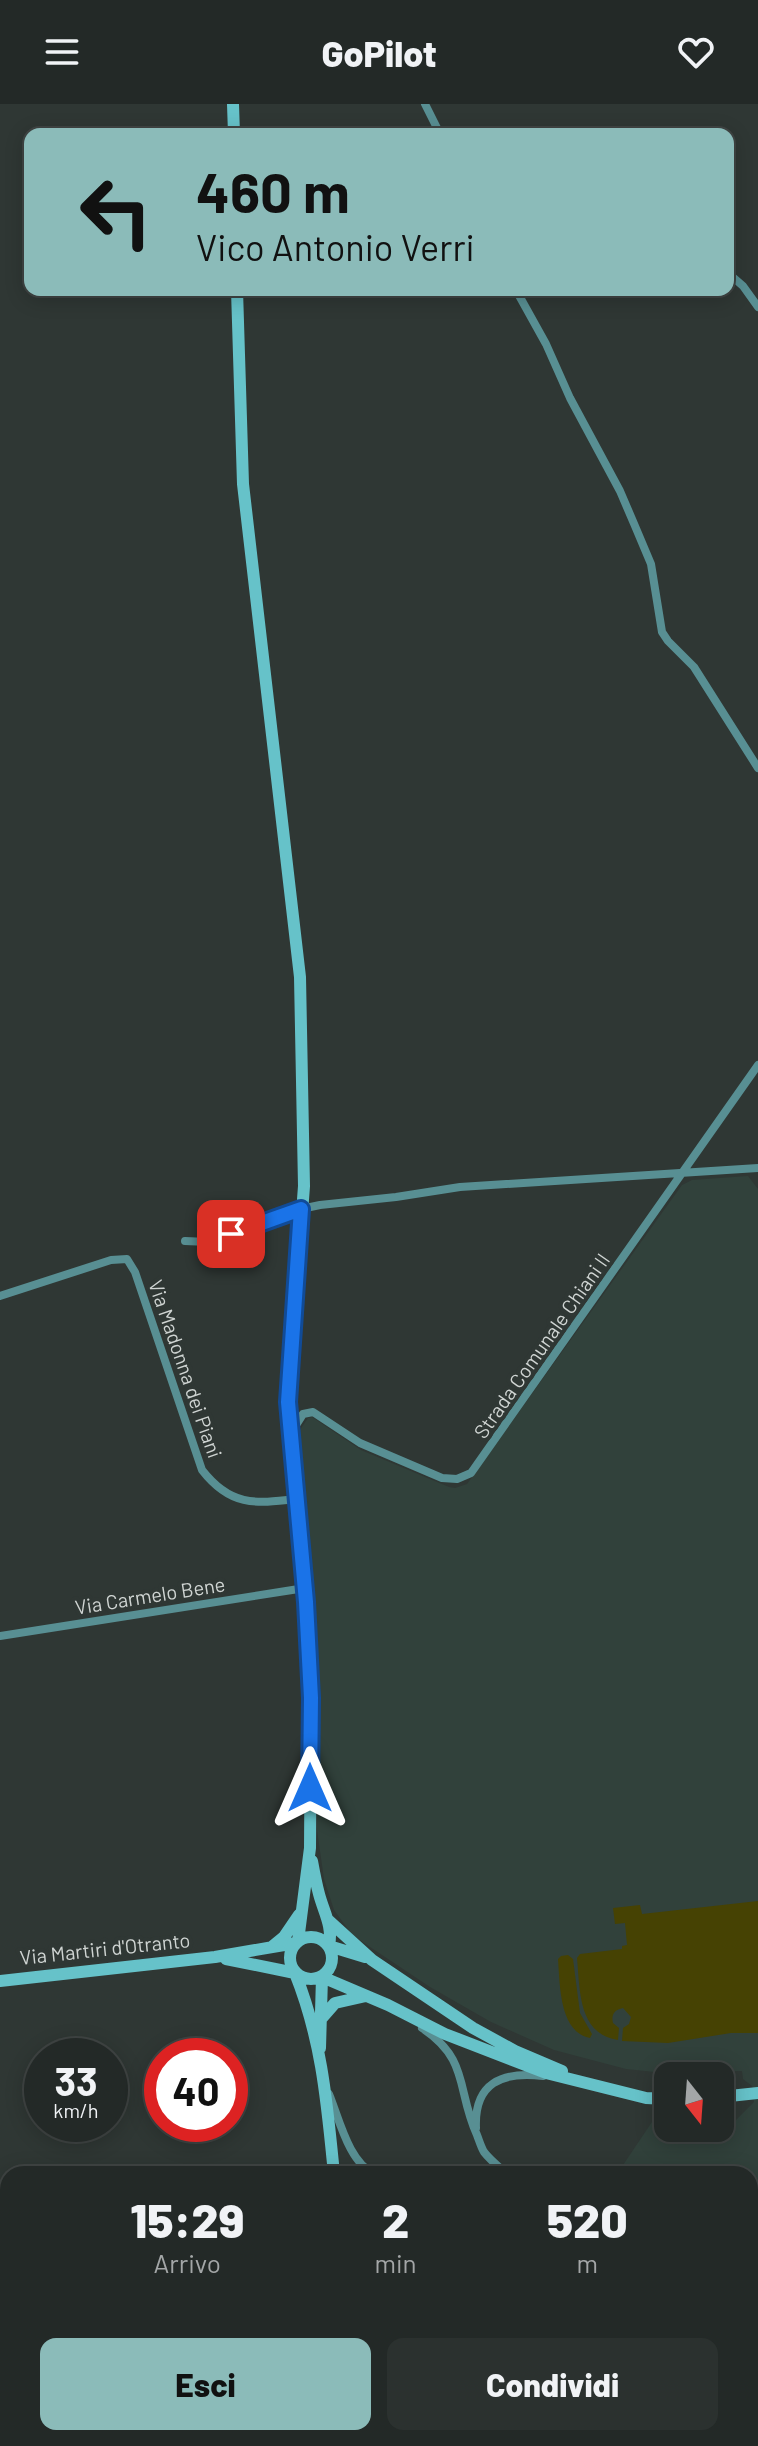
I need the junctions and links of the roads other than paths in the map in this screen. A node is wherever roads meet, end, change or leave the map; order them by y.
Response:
1 (233, 104) edge
2 (425, 104) edge
3 (234, 128) edge
4 (437, 128) edge
5 (734, 278) edge
6 (743, 286) junction
7 (758, 288) edge
8 (237, 296) edge
9 (519, 296) edge
10 (758, 307) edge
11 (758, 768) edge
12 (758, 1065) edge
13 (758, 1168) edge
14 (683, 1175) junction
15 (301, 1209) junction
16 (185, 1241) dead end
17 (0, 1296) edge
18 (290, 1434) junction
19 (296, 1499) junction
20 (305, 1588) junction
21 (0, 1636) edge
22 (310, 1848) junction
23 (303, 1908) junction
24 (328, 1920) junction
25 (297, 1942) junction
26 (329, 1946) junction
27 (272, 1947) junction
28 (215, 1957) junction
29 (372, 1960) junction
30 (295, 1973) junction
31 (322, 1977) junction
32 (0, 1981) edge
33 (366, 1996) junction
34 (388, 2005) junction
35 (321, 2019) junction
36 (320, 2048) junction
37 (573, 2079) junction
38 (591, 2083) junction
39 (325, 2084) junction
40 (758, 2093) edge
41 (734, 2096) edge
42 (654, 2098) edge
43 (476, 2133) junction
44 (333, 2166) edge
45 (363, 2166) edge
46 (497, 2166) edge

1 - 3 street
2 - 4 street
5 - 6 street
6 - 7 street
6 - 10 street
8 - 15 street
9 - 11 street
12 - 14 street, Strada Comunale Chiani II
13 - 14 street
14 - 15 street
14 - 18 street, Strada Comunale Chiani II
15 - 16 street
15 - 18 street
17 - 19 street, Via Madonna dei Piani
18 - 19 street
19 - 20 street
20 - 21 street, Via Carmelo Bene
20 - 22 street
22 - 23 street
22 - 24 street
23 - 25 street
23 - 27 street
24 - 26 street
24 - 29 street
25 - 26 street
25 - 27 street, Via Martiri d'Otranto
25 - 30 street
26 - 29 street
26 - 31 street
27 - 28 street, Via Martiri d'Otranto
28 - 30 street, Via Martiri d'Otranto
28 - 32 street, Via Martiri d'Otranto
29 - 38 street
30 - 31 street
30 - 36 street
31 - 33 street
31 - 35 street
33 - 34 street
33 - 35 street
34 - 37 street
34 - 43 street
35 - 36 street
36 - 39 street
37 - 38 street
37 - 43 street
38 - 42 street
39 - 44 street
39 - 45 street
40 - 41 street
43 - 46 street

